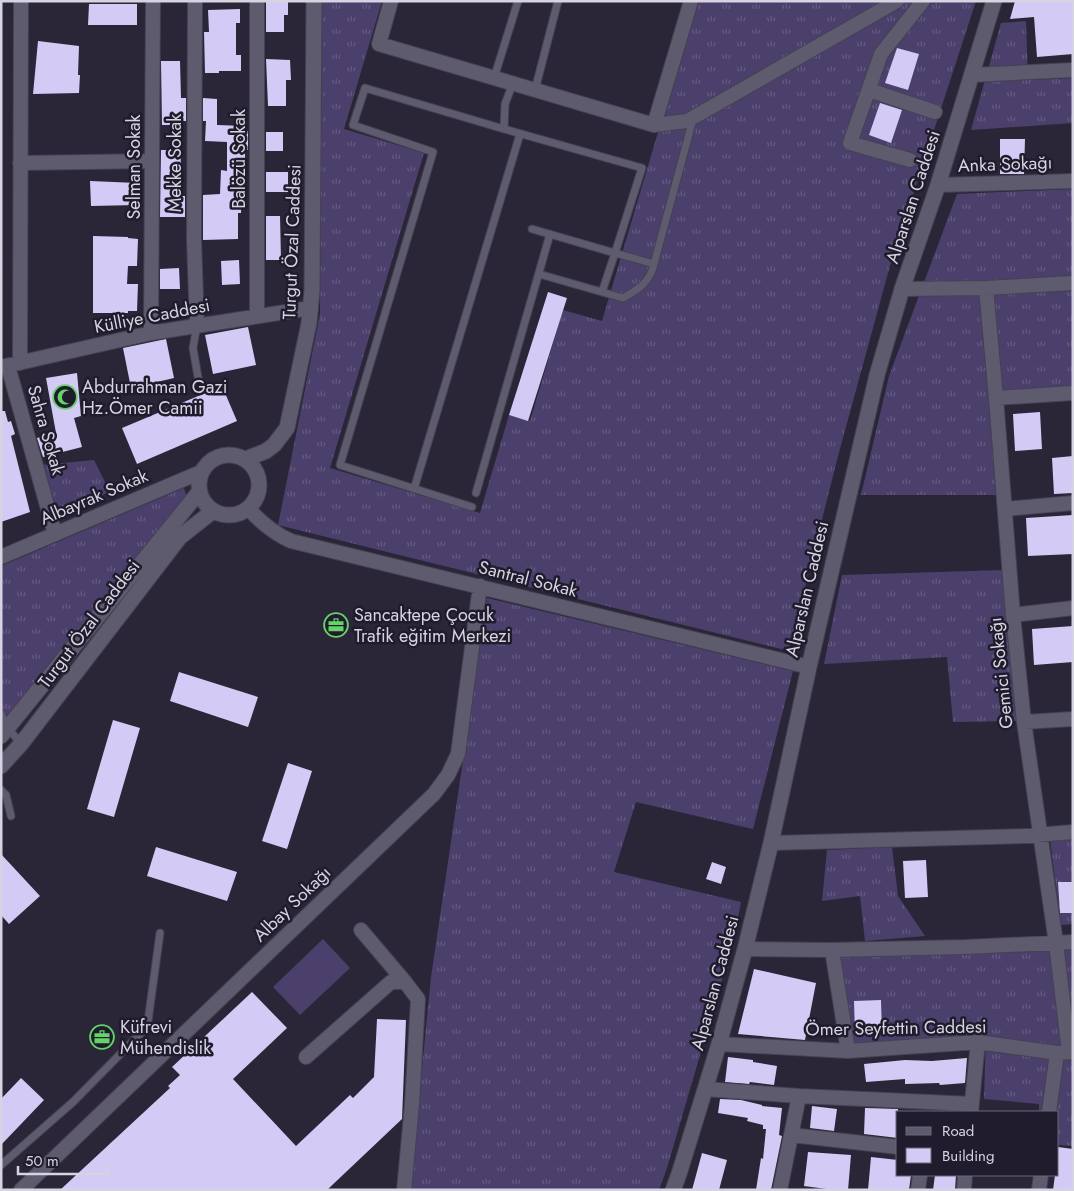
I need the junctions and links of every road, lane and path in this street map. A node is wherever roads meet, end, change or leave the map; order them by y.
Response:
1 (21, 1) edge
2 (153, 1) edge
3 (194, 1) edge
4 (257, 1) edge
5 (314, 1) edge
6 (391, 1) edge
7 (518, 1) edge
8 (558, 1) edge
9 (691, 1) edge
10 (897, 1) edge
11 (923, 1) edge
12 (994, 1) edge
13 (1073, 70) edge
14 (972, 75) junction
15 (494, 78) junction
16 (513, 83) junction
17 (535, 90) junction
18 (868, 90) junction
19 (935, 112) dead end
20 (694, 118) junction
21 (654, 125) junction
22 (504, 129) junction
23 (520, 134) junction
24 (910, 160) dead end
25 (152, 161) junction
26 (20, 163) junction
27 (1073, 181) edge
28 (938, 185) junction
29 (532, 229) dead end
30 (550, 234) junction
31 (615, 252) junction
32 (654, 264) junction
33 (539, 274) junction
34 (1073, 283) edge
35 (986, 288) junction
36 (902, 289) junction
37 (602, 292) junction
38 (311, 308) junction
39 (257, 316) junction
40 (197, 325) junction
41 (151, 333) junction
42 (10, 365) edge
43 (199, 383) dead end
44 (1073, 393) edge
45 (996, 398) junction
46 (246, 459) junction
47 (202, 472) junction
48 (414, 489) junction
49 (199, 492) junction
50 (476, 493) dead end
51 (1073, 503) edge
52 (472, 507) dead end
53 (248, 508) junction
54 (1005, 509) junction
55 (213, 511) junction
56 (55, 534) junction
57 (1, 557) edge
58 (480, 586) junction
59 (1073, 608) edge
60 (1013, 615) junction
61 (808, 667) junction
62 (1, 714) edge
63 (1073, 719) edge
64 (1024, 722) junction
65 (4, 732) edge
66 (21, 744) junction
67 (1, 766) edge
68 (1, 790) edge
69 (11, 816) dead end
70 (1073, 832) edge
71 (1041, 834) junction
72 (771, 843) junction
73 (362, 930) dead end
74 (160, 932) dead end
75 (1073, 942) edge
76 (1056, 943) junction
77 (745, 949) junction
78 (832, 950) junction
79 (405, 982) junction
80 (978, 1042) junction
81 (719, 1044) junction
82 (848, 1051) junction
83 (1066, 1052) edge
84 (306, 1057) dead end
85 (705, 1089) junction
86 (799, 1096) junction
87 (972, 1108) edge
88 (1049, 1111) edge
89 (791, 1135) junction
90 (896, 1147) edge
91 (1, 1165) edge
92 (920, 1176) edge
93 (966, 1176) edge
94 (1041, 1176) edge
95 (403, 1188) edge
96 (21, 1190) edge
97 (673, 1190) edge
98 (780, 1190) edge
99 (918, 1190) edge
100 (964, 1190) edge
101 (1039, 1190) edge

1 - 26 street, Sahra Sokak
2 - 25 street, Selman Sokak
3 - 40 street, Mekke Sokak
4 - 39 street, Balözü Sokak
5 - 38 street, Turgut Özal Caddesi
6 - 15 street
7 - 15 lane
8 - 17 lane
9 - 21 street
10 - 20 street
11 - 18 street
12 - 14 street, Alparslan Caddesi
13 - 14 street
14 - 28 street, Alparslan Caddesi
15 - 16 street
16 - 17 street
16 - 22 lane
17 - 21 street
18 - 19 street
18 - 24 street
20 - 21 street
20 - 32 lane
22 - 23 lane
22 - 48 lane
23 - 31 lane
23 - 48 lane
25 - 26 street
25 - 41 street, Selman Sokak
26 - 42 street, Sahra Sokak
27 - 28 street, Anka Sokağı
28 - 36 street, Alparslan Caddesi
29 - 30 lane
30 - 31 lane
30 - 33 lane
31 - 32 lane
31 - 37 lane
32 - 37 lane
33 - 37 lane
33 - 50 lane
34 - 35 street
35 - 36 street
35 - 45 street, Gemici Sokağı
36 - 61 street, Alparslan Caddesi
38 - 39 street, Külliye Caddesi
38 - 46 street, Turgut Özal Caddesi
39 - 40 street, Külliye Caddesi
40 - 41 street, Külliye Caddesi
40 - 43 lane
41 - 42 street, Külliye Caddesi
42 - 56 street, Sahra Sokak
44 - 45 street
45 - 54 street, Gemici Sokağı
46 - 47 street
46 - 53 street
47 - 49 street
47 - 56 street, Albayrak Sokak
48 - 52 lane
49 - 55 street
49 - 65 street, Turgut Özal Caddesi
51 - 54 street
53 - 55 street
53 - 58 street, Santral Sokak
54 - 60 street, Gemici Sokağı
55 - 66 street, Turgut Özal Caddesi
56 - 57 street, Albayrak Sokak
58 - 61 street, Santral Sokak
58 - 96 street, Albay Sokağı
59 - 60 street
60 - 64 street, Gemici Sokağı
61 - 72 street, Alparslan Caddesi
62 - 65 lane
63 - 64 street
64 - 71 street, Gemici Sokağı
65 - 66 lane
66 - 67 street, Turgut Özal Caddesi
68 - 69 lane
70 - 71 street
71 - 72 street
71 - 76 street, Gemici Sokağı
72 - 77 street, Alparslan Caddesi
73 - 79 street
74 - 91 lane
75 - 76 street
76 - 78 street
76 - 83 street, Gemici Sokağı
77 - 78 street
77 - 81 street, Alparslan Caddesi
78 - 82 street
79 - 84 street
79 - 95 street
80 - 82 street, Ömer Seyfettin Caddesi
80 - 83 street, Ömer Seyfettin Caddesi
80 - 87 street
81 - 82 street, Ömer Seyfettin Caddesi
81 - 85 street, Alparslan Caddesi
83 - 88 street, Gemici Sokağı
85 - 86 street
85 - 97 street, Alparslan Caddesi
86 - 87 street
86 - 89 street
89 - 90 street
89 - 98 street
92 - 99 street
93 - 100 street
94 - 101 street

